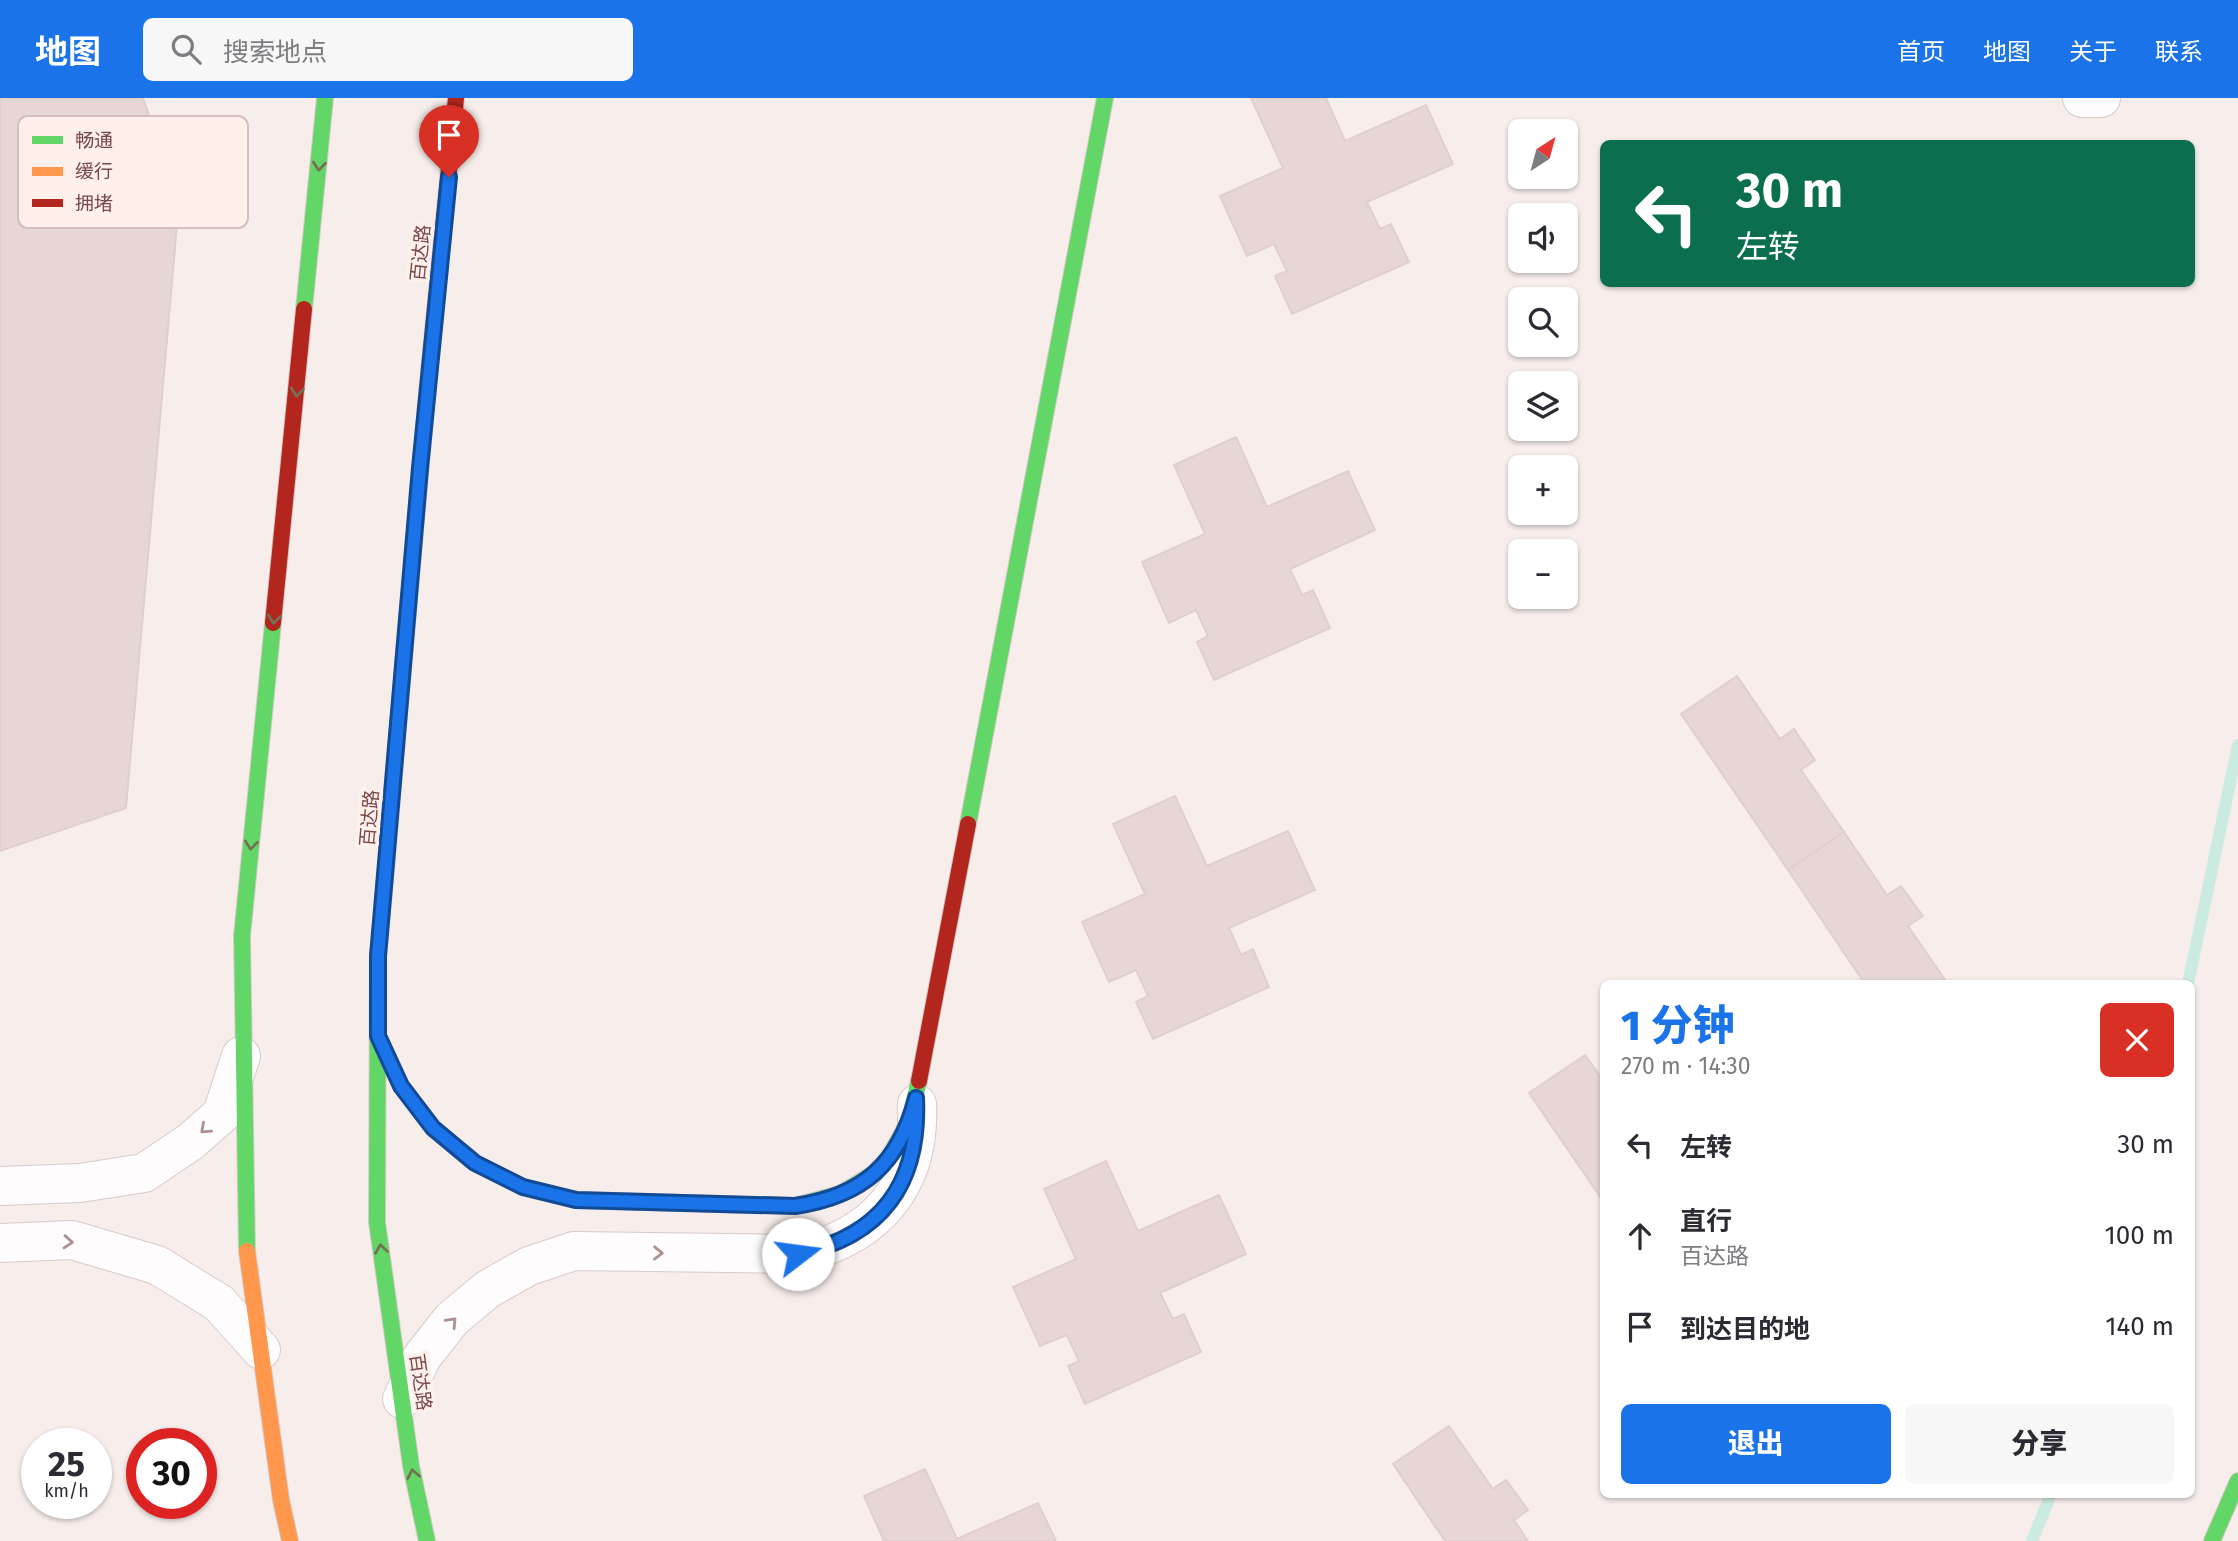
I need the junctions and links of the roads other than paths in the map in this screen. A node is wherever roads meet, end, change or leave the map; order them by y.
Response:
1 (325, 98) edge
2 (456, 98) edge
3 (1105, 98) edge
4 (2082, 98) edge
5 (2101, 98) edge
6 (378, 1036) junction
7 (244, 1047) junction
8 (916, 1098) junction
9 (0, 1186) edge
10 (0, 1243) edge
11 (261, 1350) junction
12 (402, 1399) junction
13 (2238, 1481) edge
14 (290, 1541) edge
15 (427, 1541) edge
16 (2212, 1541) edge

1 -> 7 main road
2 - 6 main road, 百达路
3 - 8 main road
4 - 5 street
6 - 8 main road
12 -> 6 main road, 百达路
7 -> 9 street
7 - 11 main road
12 -> 8 street
10 -> 11 street
11 - 14 main road
15 -> 12 main road, 百达路
13 - 16 main road

